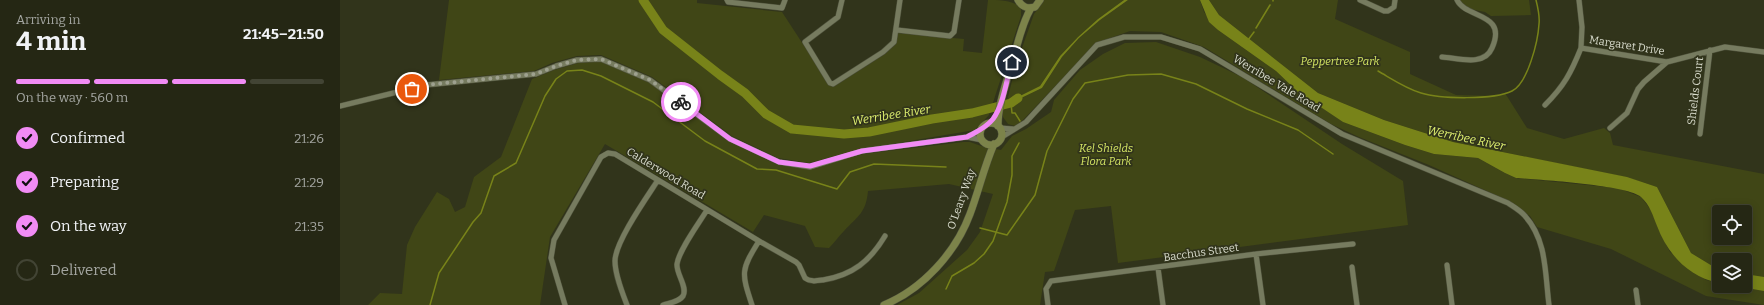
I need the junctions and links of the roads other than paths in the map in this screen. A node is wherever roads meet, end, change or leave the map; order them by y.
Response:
1 (727, 0) edge
2 (785, 0) edge
3 (842, 0) edge
4 (900, 0) edge
5 (959, 0) edge
6 (1040, 0) edge
7 (1360, 0) edge
8 (1395, 0) edge
9 (1458, 0) edge
10 (1579, 0) edge
11 (1020, 3) edge
12 (1032, 8) junction
13 (1024, 20) junction
14 (897, 30) junction
15 (1581, 48) junction
16 (1710, 50) junction
17 (1764, 52) edge
18 (1442, 57) dead end
19 (1667, 62) junction
20 (1545, 105) dead end
21 (340, 106) edge
22 (998, 110) junction
23 (988, 124) junction
24 (999, 127) junction
25 (1610, 128) dead end
26 (1013, 129) junction
27 (981, 130) junction
28 (1700, 134) dead end
29 (967, 137) junction
30 (1002, 137) junction
31 (984, 141) junction
32 (994, 144) junction
33 (986, 162) junction
34 (658, 180) junction
35 (706, 210) junction
36 (885, 236) dead end
37 (759, 240) junction
38 (1353, 244) dead end
39 (1256, 254) junction
40 (1447, 265) dead end
41 (1352, 267) dead end
42 (1158, 268) junction
43 (1636, 290) dead end
44 (565, 305) edge
45 (627, 305) edge
46 (663, 305) edge
47 (752, 305) edge
48 (884, 305) edge
49 (1048, 305) edge
50 (1163, 305) edge
51 (1263, 305) edge
52 (1357, 305) edge
53 (1452, 305) edge
54 (1549, 305) edge
55 (1638, 305) edge

1 - 2 street
3 - 14 street
4 - 14 street
5 - 14 street
6 - 12 street
7 - 8 street
9 - 18 street
10 - 15 street, Margaret Drive
11 - 12 street
11 - 13 street
12 - 13 street
13 - 22 street
15 - 19 street, Margaret Drive
15 - 20 street
16 - 17 street, Margaret Drive
16 - 19 street, Margaret Drive
16 - 28 street, Shields Court
19 - 25 street
21 - 29 street
22 - 23 street
22 - 24 street
23 - 24 street
23 - 27 street
24 - 26 street
24 - 30 street
26 - 30 street, Werribee Vale Road
26 - 54 street, Werribee Vale Road
27 - 29 street
27 - 31 street
29 - 31 street
30 - 32 street
31 - 32 street
31 - 33 street, O'Leary Way
32 - 33 street, O'Leary Way
33 - 48 street, O'Leary Way
34 - 35 street, Calderwood Road
34 - 44 street, Calderwood Road
34 - 45 street
35 - 37 street, Calderwood Road
35 - 46 street
36 - 37 street, Calderwood Road
37 - 47 street
38 - 39 street, Bacchus Street
39 - 42 street, Bacchus Street
39 - 51 street
40 - 53 street
41 - 52 street
42 - 49 street, Bacchus Street
42 - 50 street
43 - 55 street

